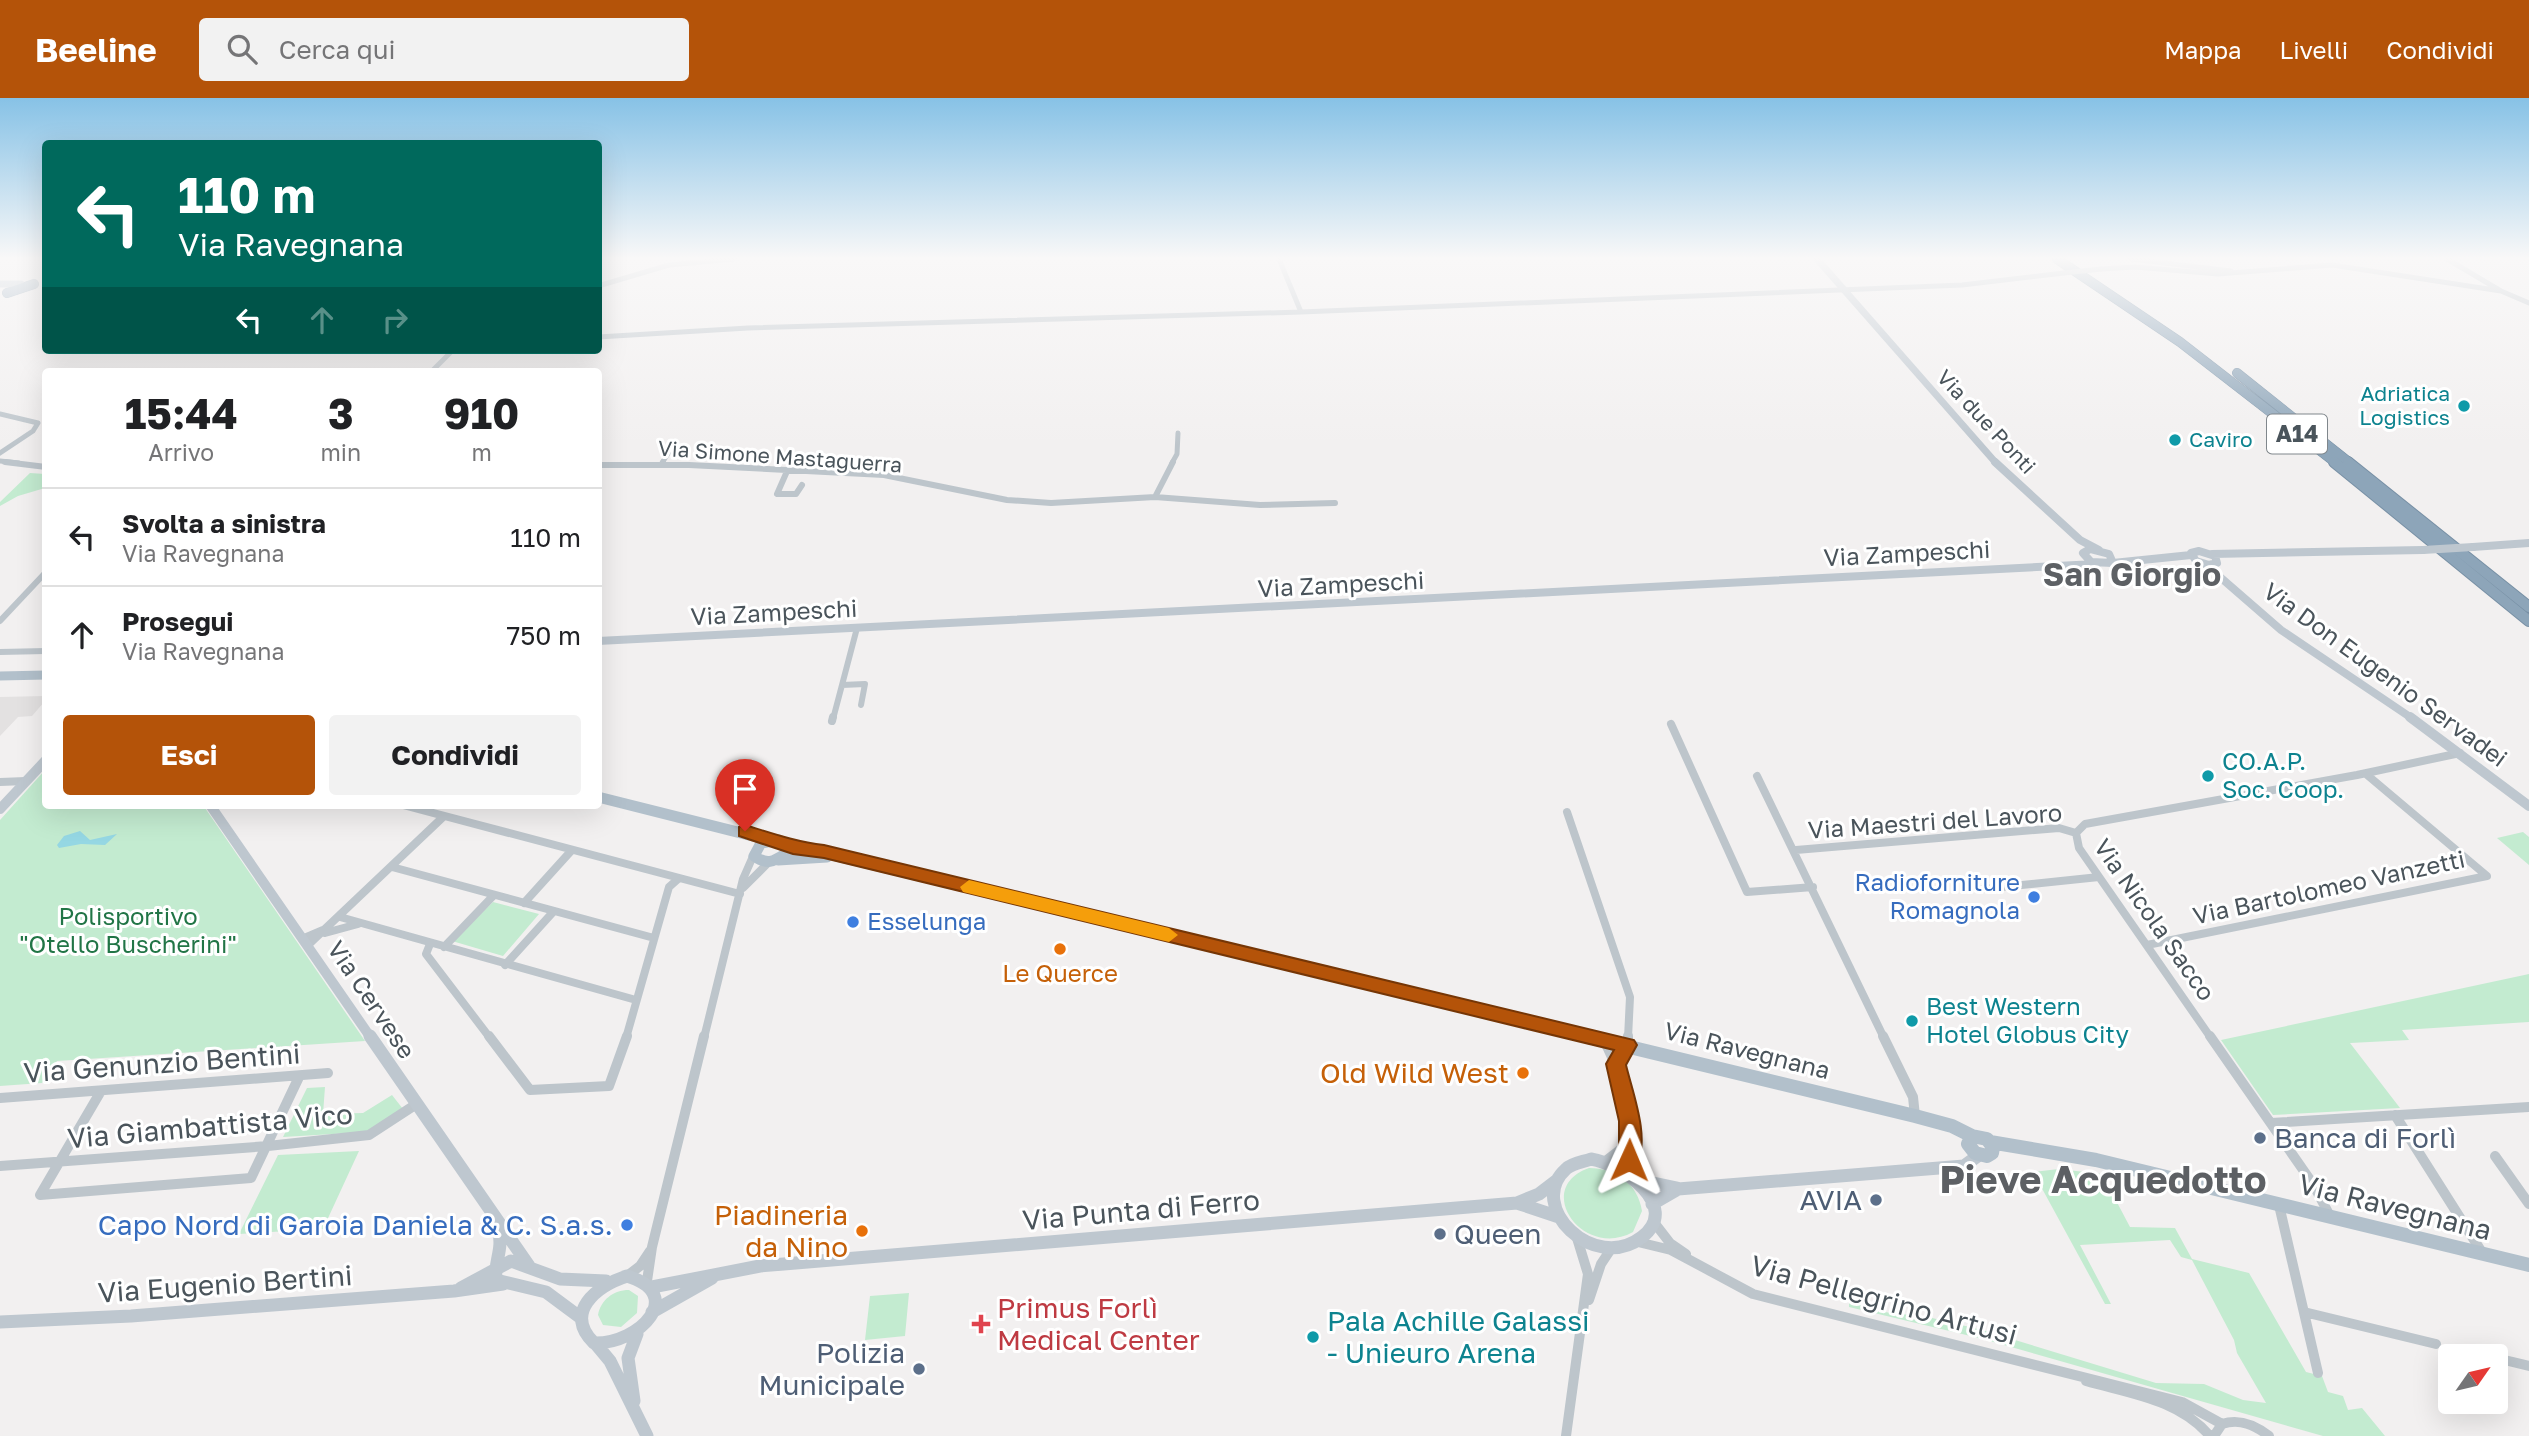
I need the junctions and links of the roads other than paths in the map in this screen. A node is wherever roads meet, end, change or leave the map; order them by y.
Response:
1 (943, 321) edge
2 (1872, 321) edge
3 (2152, 321) edge
4 (2167, 321) edge
5 (602, 337) edge
6 (449, 354) edge
7 (435, 368) edge
8 (0, 414) edge
9 (1178, 433) dead end
10 (673, 446) dead end
11 (0, 453) edge
12 (0, 461) edge
13 (662, 464) junction
14 (602, 465) edge
15 (42, 466) edge
16 (788, 468) junction
17 (802, 485) dead end
18 (1155, 497) junction
19 (1335, 503) dead end
20 (2080, 540) junction
21 (2529, 543) edge
22 (2099, 550) junction
23 (2085, 558) junction
24 (2112, 560) junction
25 (2197, 560) junction
26 (2216, 560) junction
27 (42, 576) edge
28 (2219, 576) junction
29 (2529, 607) edge
30 (0, 621) edge
31 (2529, 621) edge
32 (857, 628) junction
33 (602, 641) edge
34 (42, 651) edge
35 (0, 652) edge
36 (42, 675) edge
37 (0, 676) edge
38 (842, 685) junction
39 (861, 705) dead end
40 (832, 721) dead end
41 (1671, 724) dead end
42 (2461, 753) junction
43 (42, 764) edge
44 (2366, 774) junction
45 (1757, 776) dead end
46 (26, 781) junction
47 (0, 782) edge
48 (602, 798) edge
49 (2529, 807) edge
50 (0, 809) edge
51 (213, 809) edge
52 (415, 809) edge
53 (1567, 812) dead end
54 (442, 818) junction
55 (745, 831) junction
56 (2076, 833) junction
57 (769, 840) junction
58 (786, 844) junction
59 (1796, 850) junction
60 (571, 851) junction
61 (755, 851) junction
62 (836, 856) junction
63 (773, 861) junction
64 (392, 867) junction
65 (2099, 877) junction
66 (678, 879) junction
67 (1813, 887) junction
68 (1983, 889) dead end
69 (741, 891) junction
70 (494, 895) junction
71 (524, 903) junction
72 (554, 911) junction
73 (340, 917) junction
74 (362, 923) junction
75 (330, 926) junction
76 (323, 934) junction
77 (654, 938) junction
78 (304, 942) junction
79 (430, 944) junction
80 (2147, 945) junction
81 (444, 947) junction
82 (505, 965) junction
83 (636, 1000) junction
84 (1603, 1040) junction
85 (1628, 1045) junction
86 (1616, 1064) junction
87 (328, 1073) dead end
88 (299, 1077) junction
89 (101, 1091) junction
90 (0, 1098) edge
91 (415, 1105) junction
92 (2529, 1107) edge
93 (2395, 1115) junction
94 (1915, 1116) junction
95 (2271, 1123) junction
96 (1629, 1143) junction
97 (1973, 1145) junction
98 (268, 1146) junction
99 (1992, 1146) junction
100 (2495, 1156) dead end
101 (1607, 1160) junction
102 (60, 1161) junction
103 (0, 1166) edge
104 (1636, 1176) junction
105 (1556, 1181) junction
106 (1678, 1189) junction
107 (1517, 1203) junction
108 (1652, 1204) junction
109 (2278, 1204) junction
110 (2529, 1204) edge
111 (1559, 1217) junction
112 (2330, 1217) junction
113 (1652, 1219) junction
114 (496, 1220) junction
115 (1577, 1238) junction
116 (1637, 1242) junction
117 (652, 1247) junction
118 (1611, 1249) junction
119 (2484, 1254) junction
120 (2529, 1265) edge
121 (530, 1266) junction
122 (495, 1269) junction
123 (725, 1272) junction
124 (1712, 1273) junction
125 (627, 1276) junction
126 (609, 1281) junction
127 (503, 1284) junction
128 (650, 1284) junction
129 (454, 1291) junction
130 (652, 1312) junction
131 (2304, 1312) junction
132 (1584, 1317) junction
133 (581, 1318) junction
134 (0, 1322) edge
135 (639, 1332) junction
136 (594, 1343) junction
137 (2436, 1344) dead end
138 (2508, 1361) edge
139 (2045, 1366) junction
140 (2529, 1366) edge
141 (2318, 1373) dead end
142 (640, 1422) junction
143 (2222, 1424) junction
144 (2268, 1434) edge
145 (647, 1436) edge
146 (1566, 1436) edge
147 (2212, 1436) edge

1 - 5 street
2 - 20 street, Via due Ponti
3 - 31 highway, A14
4 - 29 highway, A14
6 - 7 street
8 - 11 street
9 - 18 street
10 - 13 street
12 - 15 street
13 - 14 street, Via Simone Mastaguerra
13 - 16 street, Via Simone Mastaguerra
16 - 17 street
16 - 18 street, Via Simone Mastaguerra
18 - 19 street, Via Simone Mastaguerra
20 - 22 street, Via due Ponti
20 - 23 street, Via due Ponti
21 - 26 street, bridge
22 - 23 street
22 - 24 street, Via due Ponti
23 - 24 street, Via Zampeschi
23 - 32 street, Via Zampeschi
24 - 25 street
25 - 26 street
25 - 26 street
25 - 28 street, Via Don Eugenio Servadei
26 - 28 street
27 - 30 street
28 - 42 street, Via Don Eugenio Servadei
32 - 33 street, Via Zampeschi
32 - 38 street
34 - 35 street
36 - 37 main road
38 - 39 street
38 - 40 street
41 - 67 street
42 - 44 street, Via Nicola Sacco
42 - 49 street, Via Don Eugenio Servadei
43 - 46 street
44 - 56 street, Via Nicola Sacco
44 - 80 street, Via Bartolomeo Vanzetti
45 - 59 street
46 - 47 street
46 - 50 street
48 - 55 main road
51 - 78 street, Via Cervese
52 - 54 street
53 - 85 street
54 - 60 street
54 - 64 street
55 - 57 main road
55 - 61 main road
56 - 59 street, Via Maestri del Lavoro
56 - 65 street, Via Nicola Sacco
57 - 58 main road, Via Ravegnana
57 - 61 main road
58 - 62 main road, Via Ravegnana
58 - 63 main road
59 - 67 street
60 - 66 street
60 - 71 street
61 - 63 main road
61 - 69 street
62 - 63 main road, Via Ravegnana
62 - 84 main road, Via Ravegnana
63 - 69 street
64 - 70 street
64 - 73 street
65 - 68 street
65 - 80 street, Via Nicola Sacco
66 - 69 street
66 - 77 street
67 - 94 street
69 - 117 street
70 - 71 street
70 - 81 street
71 - 72 street
72 - 77 street
72 - 82 street
73 - 74 street
73 - 75 street
74 - 76 street
74 - 79 street
75 - 76 street
75 - 78 street
76 - 78 street
77 - 83 street
78 - 91 street, Via Cervese
79 - 81 street
79 - 83 street
80 - 95 street, Via Nicola Sacco
81 - 82 street
82 - 83 street
84 - 85 main road, Via Ravegnana
84 - 86 street
85 - 86 street
85 - 94 main road, Via Ravegnana
86 - 96 street
87 - 88 street, Via Genunzio Bentini
88 - 89 street, Via Genunzio Bentini
88 - 98 street
89 - 90 street, Via Genunzio Bentini
89 - 102 street
91 - 98 street, Via Giambattista Vico
91 - 114 street, Via Cervese
92 - 93 street
93 - 95 street
93 - 119 street
94 - 97 main road, Via Ravegnana
95 - 112 street, Via Nicola Sacco
96 - 101 street
96 - 104 street
97 - 99 main road
97 - 99 main road
97 - 106 street
98 - 102 street, Via Giambattista Vico
98 - 102 street
99 - 109 main road, Via Ravegnana
100 - 110 street
101 - 104 street
101 - 105 street
102 - 103 street, Via Giambattista Vico
104 - 106 street
104 - 108 street
105 - 107 street
105 - 111 street
106 - 108 street
107 - 111 street, Via Punta di Ferro
107 - 123 street, Via Punta di Ferro
108 - 113 street
109 - 112 main road, Via Ravegnana
109 - 131 street
111 - 115 street
112 - 119 main road, Via Ravegnana
113 - 116 street
113 - 124 street
114 - 121 street, Via Cervese
114 - 122 street, Via Cervese
115 - 118 street
115 - 132 street
116 - 118 street
116 - 124 street
117 - 125 street
117 - 128 street
118 - 132 street
119 - 120 main road, Via Ravegnana
121 - 122 street
121 - 126 street
122 - 127 street
122 - 129 street, Via Eugenio Bertini
123 - 128 street, Via Punta di Ferro
123 - 130 street, Via Punta di Ferro
124 - 139 street, Via Pellegrino Artusi
125 - 126 street
125 - 128 street
126 - 133 street
127 - 129 street, Via Eugenio Bertini
127 - 133 street
128 - 130 street
129 - 134 street, Via Eugenio Bertini
130 - 135 street
131 - 137 street
131 - 141 street
132 - 146 street
133 - 136 street
135 - 136 street
135 - 142 street
136 - 142 street
138 - 140 street
139 - 143 street
139 - 147 street
142 - 145 street
143 - 144 street
143 - 147 street

